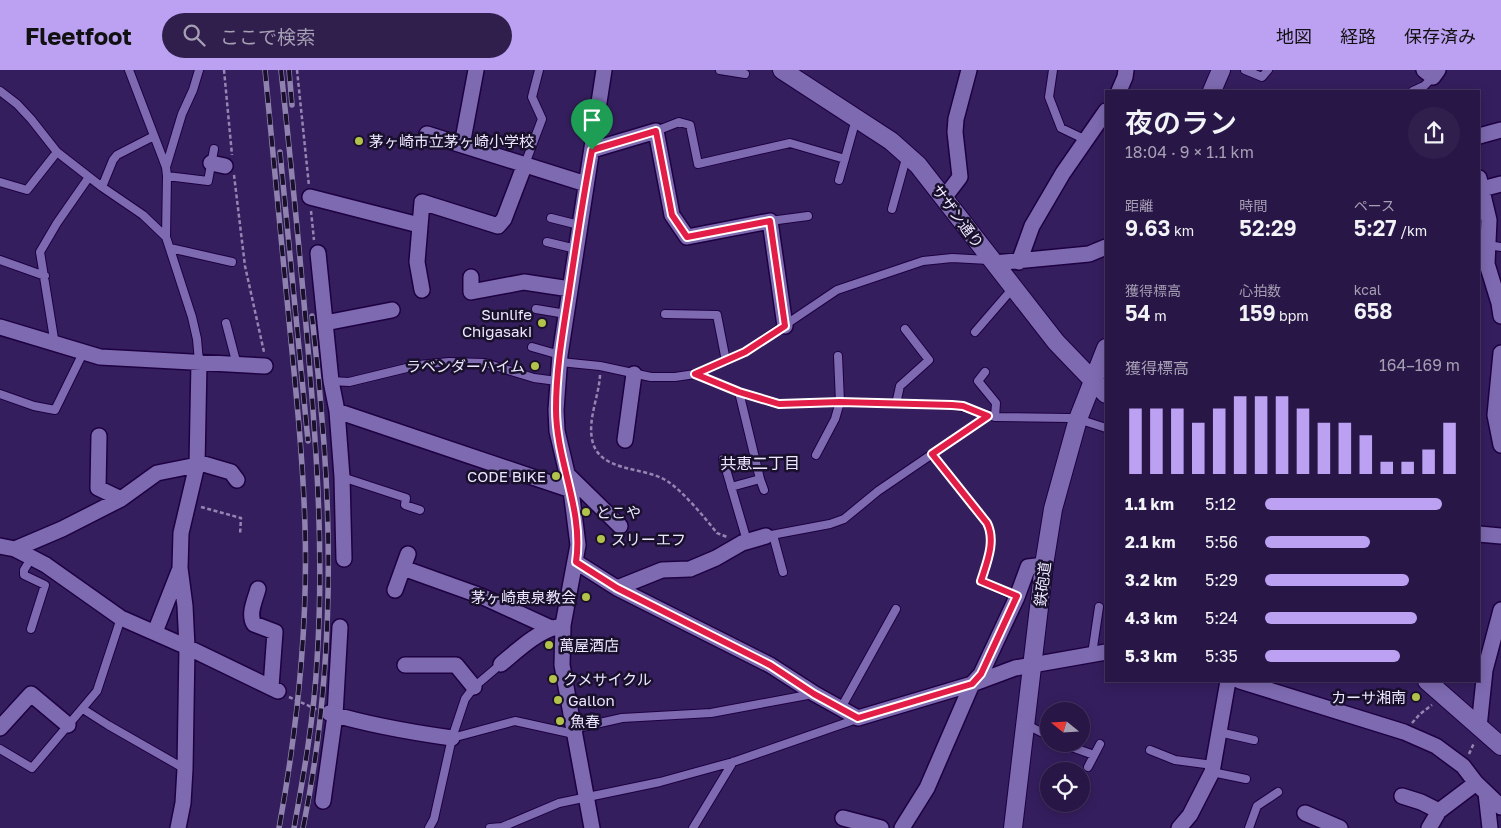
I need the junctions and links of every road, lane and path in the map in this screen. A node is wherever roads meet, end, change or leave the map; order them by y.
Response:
1 (129, 70) edge
2 (199, 70) edge
3 (224, 70) edge
4 (297, 70) edge
5 (476, 70) edge
6 (539, 70) edge
7 (604, 70) edge
8 (720, 70) edge
9 (782, 70) edge
10 (969, 70) edge
11 (1053, 70) edge
12 (1126, 70) edge
13 (1221, 70) edge
14 (1245, 70) edge
15 (1268, 70) edge
16 (1432, 72) edge
17 (746, 74) dead end
18 (1119, 90) edge
19 (1212, 90) edge
20 (1415, 90) edge
21 (0, 91) edge
22 (1105, 113) edge
23 (856, 118) junction
24 (1501, 130) edge
25 (656, 131) junction
26 (427, 134) dead end
27 (154, 136) junction
28 (1480, 136) edge
29 (1086, 140) junction
30 (462, 145) junction
31 (592, 150) junction
32 (57, 152) junction
33 (907, 154) junction
34 (845, 158) junction
35 (223, 161) junction
36 (525, 164) junction
37 (166, 167) junction
38 (167, 176) junction
39 (89, 177) junction
40 (839, 180) dead end
41 (0, 182) edge
42 (1480, 183) edge
43 (586, 184) junction
44 (1501, 184) edge
45 (102, 187) junction
46 (310, 196) junction
47 (944, 198) junction
48 (892, 209) dead end
49 (808, 216) dead end
50 (551, 218) dead end
51 (1484, 220) edge
52 (770, 221) junction
53 (579, 224) junction
54 (419, 225) junction
55 (166, 237) junction
56 (547, 242) dead end
57 (1495, 246) edge
58 (1105, 247) edge
59 (170, 248) junction
60 (576, 248) junction
61 (318, 253) joint
62 (0, 260) edge
63 (992, 261) junction
64 (232, 262) dead end
65 (1019, 262) junction
66 (1484, 274) edge
67 (45, 276) junction
68 (1013, 288) junction
69 (570, 289) junction
70 (422, 290) dead end
71 (471, 292) dead end
72 (536, 308) dead end
73 (392, 310) dead end
74 (566, 314) junction
75 (666, 314) dead end
76 (1501, 316) edge
77 (226, 323) dead end
78 (325, 323) junction
79 (785, 326) junction
80 (0, 328) edge
81 (905, 329) dead end
82 (975, 332) dead end
83 (54, 345) junction
84 (532, 347) dead end
85 (1105, 350) edge
86 (83, 353) junction
87 (1501, 353) edge
88 (838, 356) dead end
89 (560, 358) junction
90 (726, 361) junction
91 (199, 362) junction
92 (237, 365) junction
93 (265, 366) joint
94 (600, 366) junction
95 (985, 372) dead end
96 (634, 374) junction
97 (695, 374) junction
98 (1092, 380) junction
99 (331, 381) junction
100 (557, 381) junction
101 (1500, 384) edge
102 (739, 392) junction
103 (1105, 393) edge
104 (0, 394) edge
105 (840, 402) junction
106 (896, 404) junction
107 (337, 411) junction
108 (991, 416) junction
109 (1078, 419) junction
110 (1105, 428) edge
111 (99, 436) dead end
112 (625, 440) dead end
113 (1501, 445) edge
114 (932, 454) junction
115 (816, 455) dead end
116 (723, 459) dead end
117 (197, 464) junction
118 (567, 474) junction
119 (342, 477) junction
120 (760, 479) junction
121 (237, 480) dead end
122 (731, 488) junction
123 (571, 490) junction
124 (764, 490) dead end
125 (121, 499) junction
126 (188, 503) junction
127 (420, 510) dead end
128 (620, 526) dead end
129 (240, 535) dead end
130 (769, 535) junction
131 (1481, 536) edge
132 (1501, 536) edge
133 (744, 542) junction
134 (0, 546) edge
135 (15, 549) junction
136 (32, 557) junction
137 (344, 559) dead end
138 (576, 562) junction
139 (1044, 565) junction
140 (180, 568) junction
141 (783, 572) dead end
142 (617, 588) junction
143 (258, 589) dead end
144 (395, 590) dead end
145 (1017, 596) junction
146 (1099, 607) dead end
147 (896, 608) dead end
148 (1501, 610) edge
149 (121, 618) junction
150 (340, 627) dead end
151 (557, 627) junction
152 (31, 628) dead end
153 (155, 632) junction
154 (1497, 646) edge
155 (187, 647) junction
156 (1099, 653) edge
157 (501, 664) joint
158 (1032, 665) junction
159 (415, 669) dead end
160 (1228, 682) edge
161 (1243, 682) edge
162 (1428, 682) edge
163 (972, 684) junction
164 (474, 687) junction
165 (275, 689) junction
166 (814, 694) junction
167 (1444, 697) junction
168 (83, 708) junction
169 (841, 708) junction
170 (332, 714) junction
171 (858, 718) junction
172 (1025, 724) junction
173 (68, 725) junction
174 (0, 728) edge
175 (1480, 728) junction
176 (573, 731) junction
177 (1040, 732) edge
178 (1219, 732) junction
179 (1404, 732) junction
180 (452, 738) junction
181 (1254, 740) dead end
182 (1100, 744) dead end
183 (1501, 746) edge
184 (0, 749) edge
185 (1150, 750) dead end
186 (1086, 752) edge
187 (1094, 755) junction
188 (733, 762) junction
189 (1090, 763) edge
190 (1463, 766) junction
191 (185, 769) junction
192 (1212, 769) junction
193 (1246, 779) dead end
194 (1481, 788) junction
195 (1278, 792) dead end
196 (1402, 796) dead end
197 (586, 797) junction
198 (322, 801) dead end
199 (1501, 807) edge
200 (1440, 811) junction
201 (1305, 813) dead end
202 (843, 818) dead end
203 (1187, 824) edge
204 (182, 826) edge
205 (503, 827) edge
206 (428, 828) edge
207 (490, 828) edge
208 (592, 828) edge
209 (693, 828) edge
210 (881, 828) edge
211 (902, 828) edge
212 (1013, 828) edge
213 (1249, 828) edge
214 (1340, 828) edge
215 (1429, 828) edge
216 (1490, 828) edge

1 - 27 lane
2 - 37 lane
3 - 35 path
4 - 46 path
5 - 30 street
6 - 36 lane
7 - 31 street
8 - 17 lane
9 - 23 street, サザン通り
10 - 47 street
11 - 29 lane
12 - 18 street
13 - 19 street
14 - 15 lane
16 - 20 lane
21 - 32 lane
22 - 29 street
23 - 33 street, サザン通り
23 - 34 lane
24 - 28 street
25 - 31 street
25 - 34 lane
25 - 52 street
26 - 30 street
27 - 37 lane
27 - 45 lane
29 - 65 street
30 - 36 street
31 - 43 street
32 - 39 lane
32 - 41 lane
33 - 47 street, サザン通り
33 - 48 lane
34 - 40 lane
35 - 38 lane
35 - 93 path
36 - 43 street
36 - 54 street
37 - 38 lane
38 - 55 lane
39 - 45 lane
39 - 67 lane
42 - 44 street
42 - 51 street
43 - 53 street
45 - 55 lane
46 - 54 street
46 - 61 path
47 - 63 street, サザン通り
49 - 52 lane
50 - 53 lane
51 - 57 street
52 - 79 street
53 - 60 street
54 - 70 street
55 - 59 lane
56 - 60 lane
57 - 66 street
58 - 65 street
59 - 64 lane
59 - 91 lane
60 - 69 street
61 - 78 street
62 - 67 lane
63 - 65 street
63 - 68 street, サザン通り
63 - 79 lane
66 - 76 street
67 - 83 lane
68 - 82 lane
68 - 98 street, サザン通り
69 - 71 street
69 - 74 street
72 - 74 lane
73 - 78 street
74 - 89 street
75 - 90 lane
77 - 92 lane
78 - 99 street
79 - 90 lane
80 - 83 street
81 - 106 lane
83 - 86 street
84 - 89 lane
85 - 98 street, 鉄砲道
86 - 91 street
86 - 104 lane
87 - 101 street
88 - 105 lane
89 - 94 lane
89 - 100 street
90 - 97 lane
91 - 92 street
91 - 117 street
92 - 93 street
94 - 96 lane
94 - 133 path
95 - 108 lane
96 - 97 lane
96 - 112 street
97 - 102 lane
98 - 103 street, サザン通り
98 - 109 street, 鉄砲道
99 - 100 lane
99 - 107 street
100 - 118 street
101 - 113 street
102 - 105 lane
102 - 120 lane
105 - 106 lane
105 - 115 lane
106 - 108 lane
107 - 119 street
107 - 123 street
108 - 109 lane
108 - 114 lane
109 - 110 lane
109 - 139 street, 鉄砲道
111 - 125 street
114 - 130 lane
114 - 145 lane
116 - 122 lane
117 - 121 street
117 - 125 street
117 - 126 street
118 - 123 street
118 - 128 street
119 - 127 lane
119 - 137 street
120 - 122 lane
120 - 124 lane
122 - 133 lane
123 - 138 street
125 - 135 street
126 - 129 path
126 - 140 street
130 - 133 street
130 - 141 lane
131 - 132 street
133 - 142 street
134 - 135 street
135 - 136 street
136 - 149 street
136 - 152 lane
138 - 142 street
138 - 151 street
139 - 145 street
139 - 158 street, 鉄砲道
140 - 153 street
140 - 155 street
142 - 166 street
143 - 165 street
144 - 151 street
145 - 163 street
146 - 156 lane
147 - 169 lane
148 - 154 street
149 - 153 street
149 - 168 lane
150 - 170 street
151 - 157 street
151 - 176 street
153 - 155 street
154 - 175 street
155 - 165 street
155 - 191 street
156 - 158 street
157 - 164 lane
158 - 163 street
158 - 172 street, 鉄砲道
159 - 164 street
160 - 178 street
161 - 179 street
162 - 167 street
163 - 171 street
163 - 211 street
164 - 180 lane
165 - 170 path
166 - 169 street
166 - 176 lane
167 - 175 street
167 - 179 path
168 - 173 lane
168 - 191 lane
169 - 171 street
170 - 180 street
170 - 198 street
171 - 188 lane
172 - 177 lane
172 - 212 street, 鉄砲道
173 - 174 street
173 - 184 lane
175 - 183 street
175 - 190 path
176 - 180 lane
176 - 197 street
178 - 181 lane
178 - 192 street
179 - 190 street
180 - 206 lane
182 - 187 lane
185 - 192 lane
186 - 187 lane
187 - 189 lane
188 - 197 lane
188 - 209 lane
190 - 194 street
191 - 204 street
192 - 193 lane
192 - 203 street
194 - 199 street
194 - 200 street
194 - 216 street
195 - 213 lane
196 - 200 street
197 - 205 lane
197 - 208 street
200 - 215 street
201 - 214 street
202 - 210 street
205 - 207 lane

